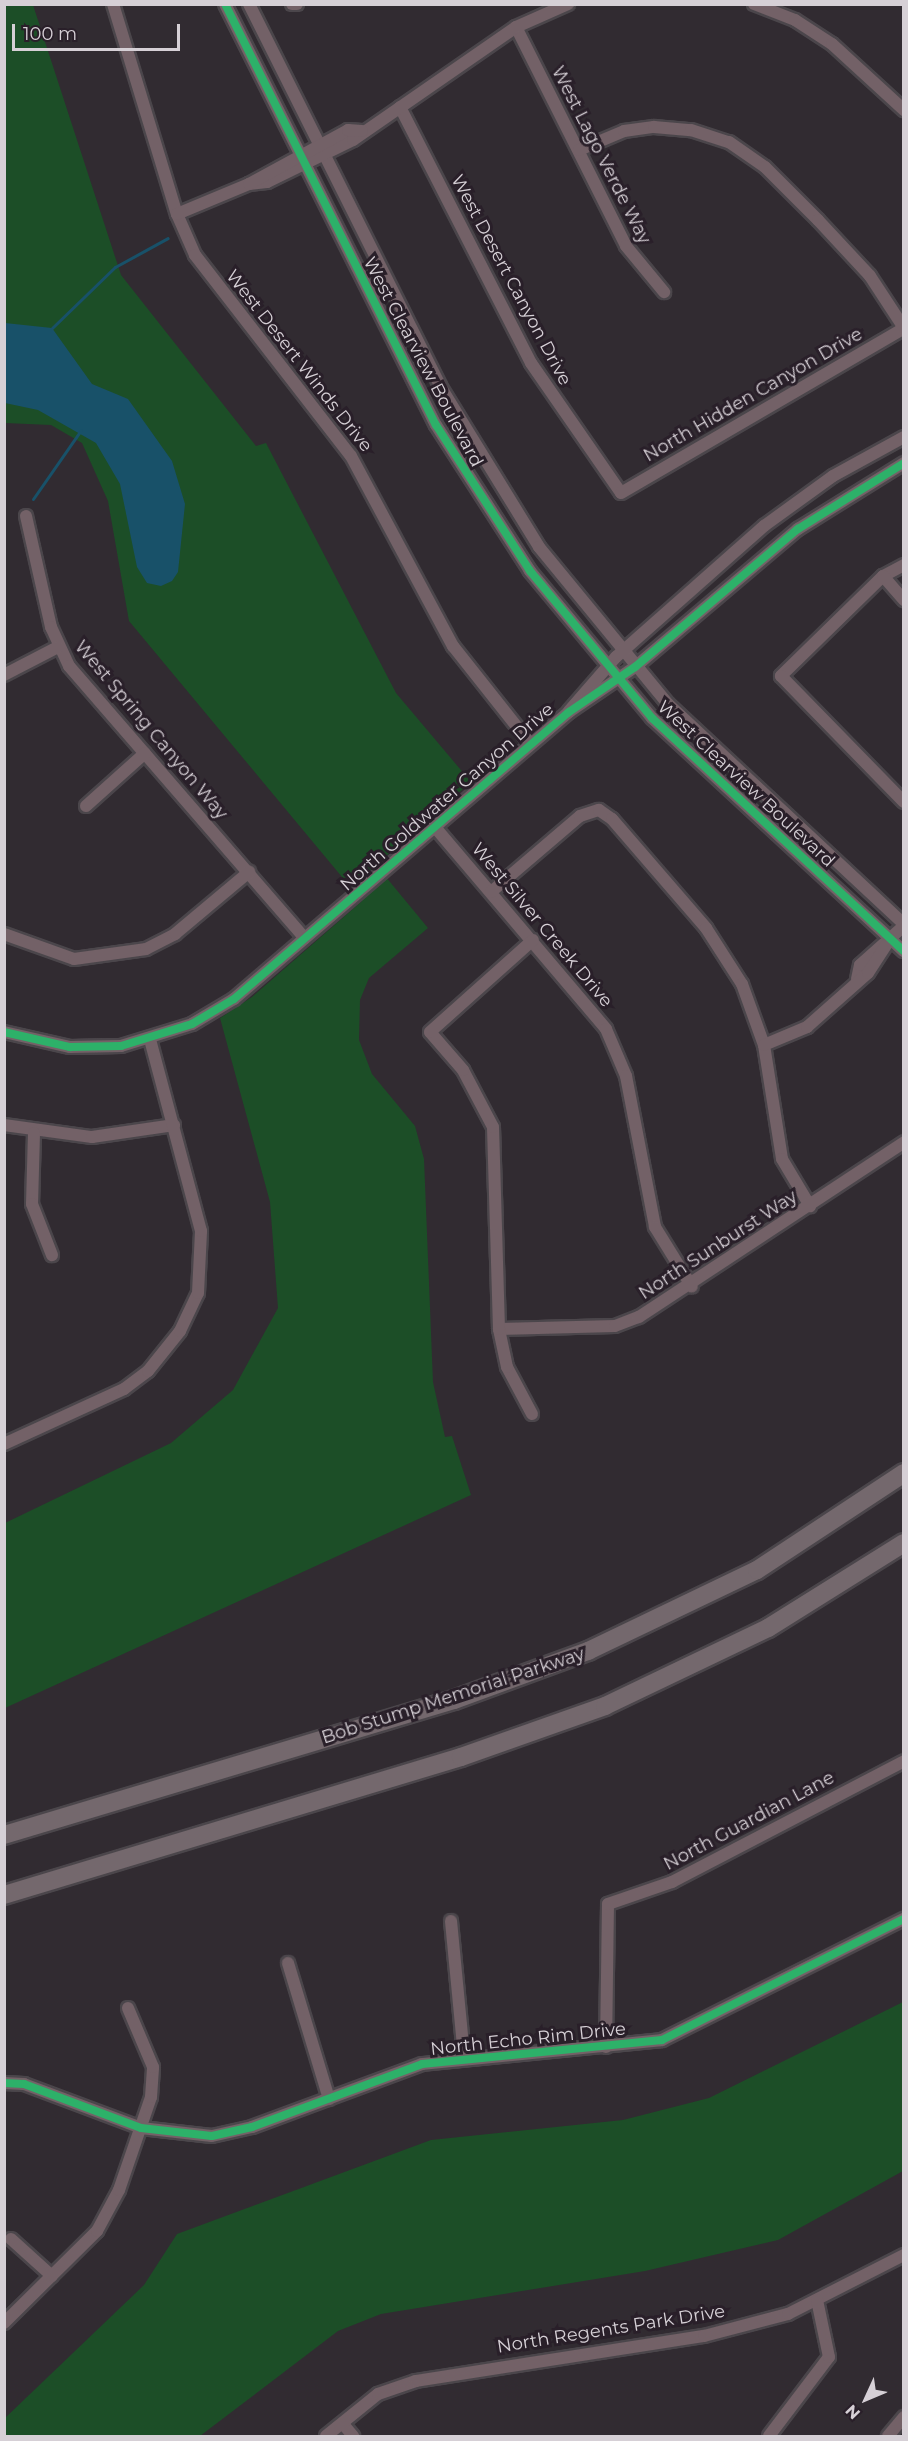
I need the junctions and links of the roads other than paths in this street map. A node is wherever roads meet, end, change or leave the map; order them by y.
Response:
1 (113, 4) edge
2 (225, 4) edge
3 (249, 4) edge
4 (292, 4) edge
5 (297, 4) edge
6 (568, 4) edge
7 (754, 4) edge
8 (516, 27) junction
9 (400, 107) junction
10 (903, 110) edge
11 (322, 150) junction
12 (579, 150) junction
13 (303, 160) junction
14 (177, 214) junction
15 (664, 292) dead end
16 (903, 328) edge
17 (903, 437) edge
18 (903, 463) edge
19 (621, 493) joint
20 (26, 516) dead end
21 (903, 565) edge
22 (883, 576) junction
23 (903, 600) edge
24 (58, 647) junction
25 (622, 652) junction
26 (607, 667) junction
27 (635, 667) junction
28 (4, 675) edge
29 (617, 678) junction
30 (569, 712) junction
31 (530, 743) junction
32 (145, 753) junction
33 (903, 802) edge
34 (86, 806) dead end
35 (434, 826) junction
36 (249, 872) junction
37 (492, 892) junction
38 (903, 925) edge
39 (4, 934) edge
40 (305, 938) junction
41 (890, 939) junction
42 (533, 940) junction
43 (903, 951) edge
44 (4, 1032) edge
45 (150, 1039) junction
46 (764, 1045) junction
47 (4, 1125) edge
48 (174, 1125) junction
49 (34, 1133) junction
50 (903, 1142) edge
51 (810, 1206) junction
52 (52, 1255) dead end
53 (692, 1287) junction
54 (499, 1329) junction
55 (532, 1414) dead end
56 (4, 1444) edge
57 (903, 1473) edge
58 (903, 1544) edge
59 (903, 1761) edge
60 (4, 1835) edge
61 (4, 1895) edge
62 (903, 1919) edge
63 (451, 1921) dead end
64 (288, 1963) dead end
65 (128, 2008) dead end
66 (606, 2047) junction
67 (464, 2057) junction
68 (4, 2083) edge
69 (329, 2099) junction
70 (141, 2128) junction
71 (11, 2239) dead end
72 (903, 2255) edge
73 (52, 2276) junction
74 (817, 2300) junction
75 (4, 2324) edge
76 (903, 2417) edge
77 (343, 2424) junction
78 (326, 2436) edge
79 (353, 2436) edge
80 (769, 2436) edge
81 (888, 2436) edge

1 - 14 street, West Desert Winds Drive
2 - 13 street, West Clearview Boulevard
3 - 11 street, West Clearview Boulevard
4 - 5 street
6 - 8 street
7 - 10 street
8 - 9 street
8 - 12 street, West Lago Verde Way
9 - 11 street
9 - 19 street, West Desert Canyon Drive
11 - 13 street
11 - 25 street, West Clearview Boulevard
12 - 15 street, West Lago Verde Way
12 - 16 street
13 - 14 street
13 - 26 street, West Clearview Boulevard
14 - 31 street, West Desert Winds Drive
16 - 19 street, North Hidden Canyon Drive
17 - 25 street, North Goldwater Canyon Drive
18 - 27 street, North Goldwater Canyon Drive
20 - 24 street, West Spring Canyon Way
21 - 22 street
22 - 23 street
22 - 33 street
24 - 28 street
24 - 32 street, West Spring Canyon Way
25 - 26 street, North Goldwater Canyon Drive
25 - 27 street, West Clearview Boulevard
26 - 29 street, West Clearview Boulevard
26 - 30 street, North Goldwater Canyon Drive
27 - 29 street, North Goldwater Canyon Drive
27 - 38 street, West Clearview Boulevard
29 - 30 street, North Goldwater Canyon Drive
29 - 41 street, West Clearview Boulevard
30 - 31 street, North Goldwater Canyon Drive
31 - 35 street, North Goldwater Canyon Drive
32 - 34 street
32 - 36 street, West Spring Canyon Way
35 - 37 street, West Silver Creek Drive
35 - 40 street, North Goldwater Canyon Drive
36 - 39 street
36 - 40 street, West Spring Canyon Way
37 - 42 street, West Silver Creek Drive
37 - 46 street
38 - 41 street
40 - 45 street, North Goldwater Canyon Drive
41 - 43 street, West Clearview Boulevard
41 - 46 street
42 - 53 street, West Silver Creek Drive
42 - 54 street
44 - 45 street, North Goldwater Canyon Drive
45 - 48 street
46 - 51 street
47 - 49 street
48 - 49 street
48 - 56 street
49 - 52 street
50 - 51 street, North Sunburst Way
51 - 53 street, North Sunburst Way
53 - 54 street, North Sunburst Way
54 - 55 street
57 - 60 highway, Bob Stump Memorial Parkway
58 - 61 highway
59 - 66 street, North Guardian Lane
62 - 66 street, North Echo Rim Drive
63 - 67 street
64 - 69 street
65 - 70 street
66 - 67 street, North Echo Rim Drive
67 - 69 street, North Echo Rim Drive
68 - 70 street, North Echo Rim Drive
69 - 70 street, North Echo Rim Drive
70 - 73 street
71 - 73 street
72 - 74 street, North Regents Park Drive
73 - 75 street
74 - 77 street, North Regents Park Drive
74 - 80 street
76 - 81 street
77 - 78 street, North Regents Park Drive
77 - 79 street

